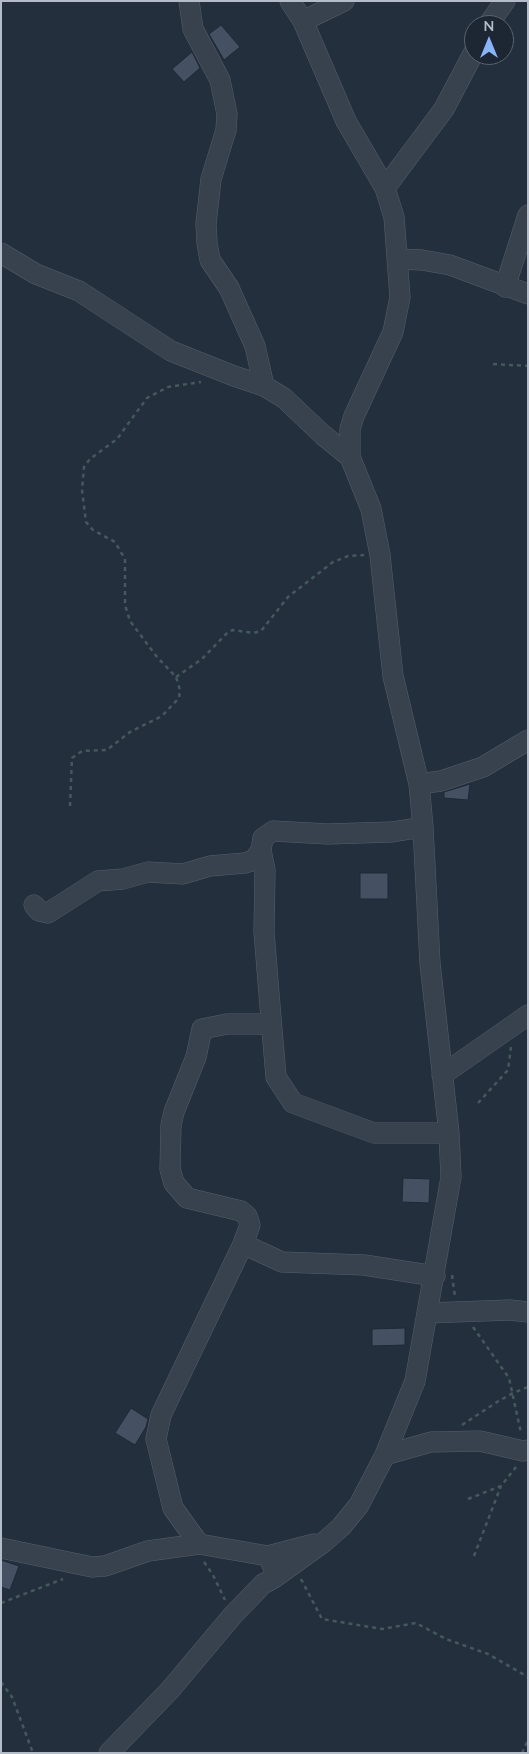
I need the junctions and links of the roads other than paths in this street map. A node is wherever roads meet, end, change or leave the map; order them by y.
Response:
1 (189, 1) edge
2 (290, 1) edge
3 (344, 1) edge
4 (505, 1) edge
5 (495, 15) edge
6 (303, 21) junction
7 (467, 65) edge
8 (385, 188) junction
9 (527, 219) edge
10 (1, 253) edge
11 (398, 259) junction
12 (505, 287) junction
13 (528, 294) edge
14 (264, 386) junction
15 (350, 457) junction
16 (528, 740) edge
17 (419, 784) junction
18 (423, 827) junction
19 (262, 850) junction
20 (34, 904) dead end
21 (271, 1018) junction
22 (521, 1019) edge
23 (442, 1075) junction
24 (449, 1133) junction
25 (243, 1244) junction
26 (443, 1273) junction
27 (528, 1312) edge
28 (427, 1313) junction
29 (526, 1451) edge
30 (385, 1455) junction
31 (324, 1542) junction
32 (199, 1544) junction
33 (1, 1548) edge
34 (268, 1556) junction
35 (274, 1578) junction
36 (109, 1753) edge

1 - 14 street
2 - 6 street
3 - 6 street
4 - 5 street
6 - 8 street
7 - 8 street
8 - 11 street
9 - 12 street
10 - 14 street
11 - 12 street
11 - 15 street
12 - 13 street
14 - 15 street
15 - 17 street
16 - 17 street
17 - 18 street
18 - 19 street
18 - 23 street
19 - 20 street
19 - 21 street
21 - 24 street
21 - 25 street
22 - 23 street
23 - 24 street
24 - 26 street
25 - 26 street
25 - 32 street
26 - 28 street
27 - 28 street
28 - 30 street
29 - 30 street
30 - 31 street
31 - 34 street
31 - 35 street
32 - 33 street
32 - 34 street
34 - 35 street
35 - 36 street

